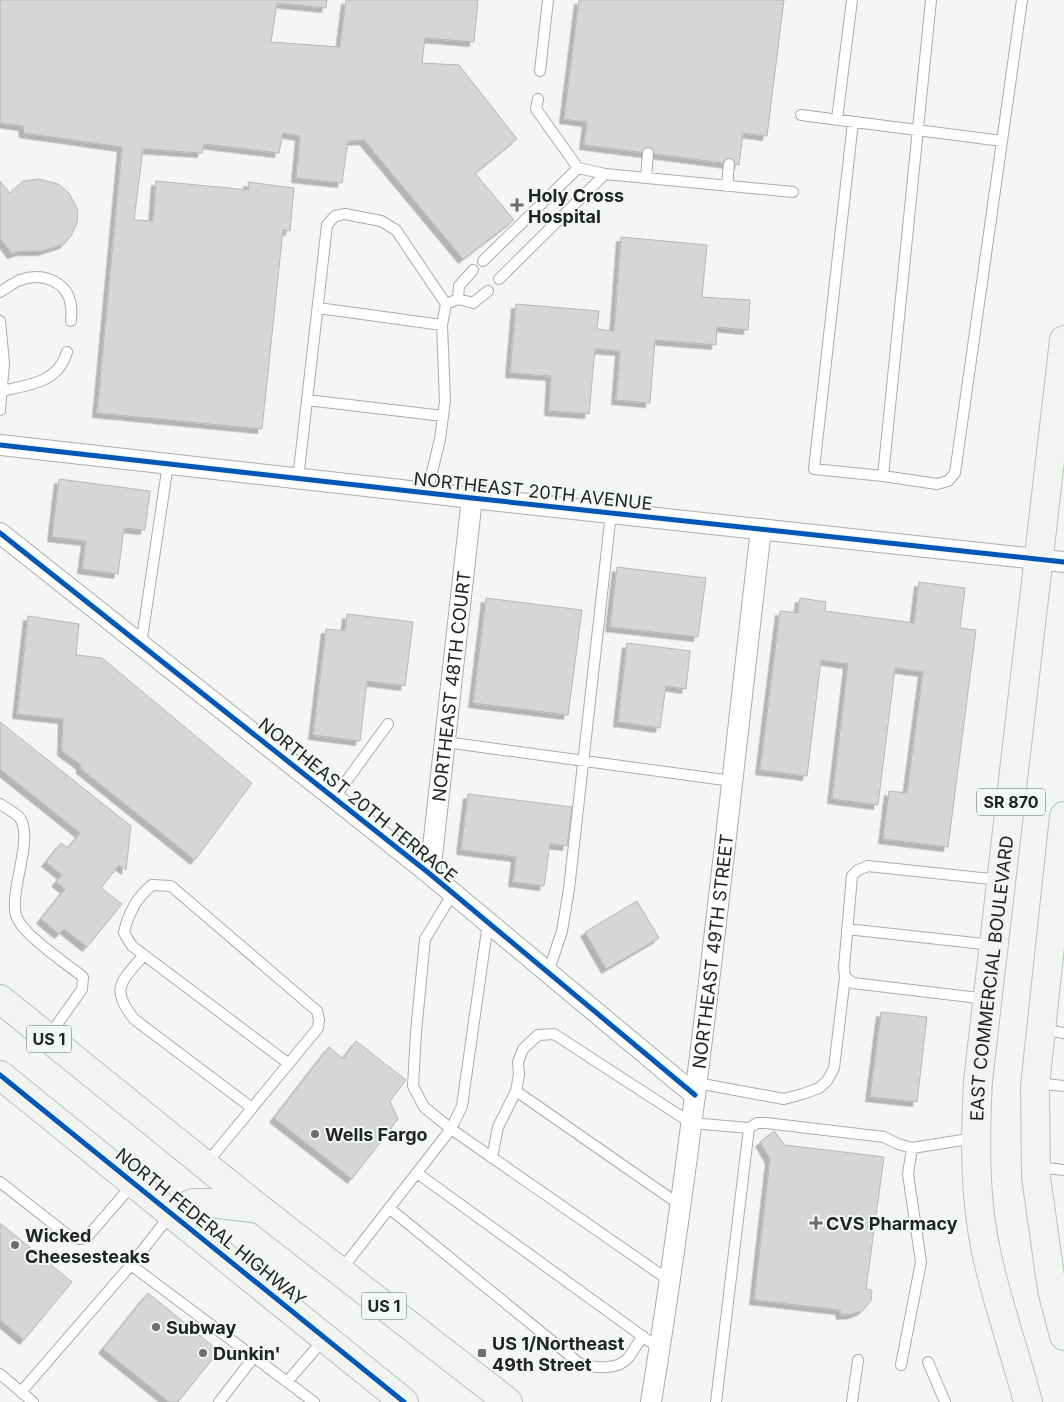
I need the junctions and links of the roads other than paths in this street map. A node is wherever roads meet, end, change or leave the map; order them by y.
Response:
1 (548, 0) edge
2 (852, 0) edge
3 (932, 0) edge
4 (1022, 0) edge
5 (540, 71) dead end
6 (538, 99) dead end
7 (801, 115) dead end
8 (838, 119) junction
9 (853, 122) junction
10 (918, 129) junction
11 (1002, 141) junction
12 (648, 153) dead end
13 (729, 164) dead end
14 (578, 168) junction
15 (605, 174) junction
16 (646, 178) junction
17 (726, 186) junction
18 (793, 192) dead end
19 (483, 261) dead end
20 (473, 270) dead end
21 (499, 279) dead end
22 (488, 291) dead end
23 (0, 292) edge
24 (458, 299) junction
25 (446, 304) junction
26 (318, 308) junction
27 (0, 321) edge
28 (71, 321) dead end
29 (442, 325) junction
30 (1064, 340) edge
31 (67, 352) dead end
32 (1, 391) junction
33 (307, 400) junction
34 (0, 410) edge
35 (444, 416) junction
36 (0, 445) edge
37 (168, 464) junction
38 (883, 476) junction
39 (298, 479) junction
40 (427, 493) junction
41 (472, 498) junction
42 (611, 513) junction
43 (761, 530) junction
44 (0, 533) edge
45 (1052, 560) edge
46 (141, 645) junction
47 (388, 724) dead end
48 (445, 742) junction
49 (584, 760) junction
50 (732, 781) junction
51 (334, 798) junction
52 (0, 804) edge
53 (1064, 816) edge
54 (430, 874) junction
55 (1002, 880) junction
56 (453, 893) junction
57 (488, 923) junction
58 (847, 929) junction
59 (994, 945) junction
60 (144, 955) junction
61 (548, 973) junction
62 (845, 977) junction
63 (988, 999) junction
64 (5, 1006) edge
65 (1052, 1031) edge
66 (48, 1038) junction
67 (289, 1064) junction
68 (1035, 1082) junction
69 (3, 1083) edge
70 (1064, 1086) edge
71 (696, 1089) junction
72 (516, 1091) junction
73 (252, 1108) junction
74 (692, 1123) junction
75 (749, 1128) junction
76 (451, 1129) junction
77 (975, 1138) junction
78 (912, 1148) junction
79 (492, 1158) junction
80 (205, 1165) junction
81 (1036, 1166) junction
82 (1064, 1170) edge
83 (417, 1172) junction
84 (0, 1182) edge
85 (134, 1183) junction
86 (680, 1205) junction
87 (389, 1208) junction
88 (261, 1210) junction
89 (172, 1213) junction
90 (131, 1265) junction
91 (340, 1271) junction
92 (670, 1281) junction
93 (643, 1336) junction
94 (1064, 1336) edge
95 (325, 1338) junction
96 (660, 1349) junction
97 (254, 1357) junction
98 (858, 1360) dead end
99 (928, 1362) dead end
100 (901, 1365) dead end
101 (0, 1374) edge
102 (287, 1382) junction
103 (21, 1392) junction
104 (33, 1402) edge
105 (219, 1402) edge
106 (314, 1402) edge
107 (404, 1402) edge
108 (508, 1402) edge
109 (652, 1402) edge
110 (716, 1402) edge
111 (852, 1402) edge
112 (946, 1402) edge
113 (1028, 1402) edge

1 - 5 lane
2 - 8 lane
3 - 10 lane
4 - 11 lane
6 - 14 lane
7 - 8 lane
8 - 9 lane
9 - 10 lane
9 - 38 lane
10 - 11 lane
10 - 38 lane
11 - 38 lane
12 - 16 lane
13 - 17 lane
14 - 15 lane
14 - 19 lane
15 - 16 lane
15 - 21 lane
16 - 17 lane
17 - 18 lane
20 - 24 lane
22 - 24 lane
23 - 28 lane
24 - 25 lane
25 - 26 lane
25 - 29 lane
26 - 29 lane
26 - 33 lane
27 - 32 lane
29 - 35 lane
30 - 45 main road, EAST COMMERCIAL BOULEVARD / SR 870
31 - 32 lane
32 - 34 lane
33 - 35 lane
33 - 39 lane
35 - 40 lane
36 - 37 street, NORTHEAST 20TH AVENUE
37 - 39 street, NORTHEAST 20TH AVENUE
37 - 46 lane
39 - 40 street, NORTHEAST 20TH AVENUE
40 - 41 street, NORTHEAST 20TH AVENUE
41 - 42 street, NORTHEAST 20TH AVENUE
41 - 48 street, NORTHEAST 48TH COURT
42 - 43 street, NORTHEAST 20TH AVENUE
42 - 49 lane
43 - 45 street, NORTHEAST 20TH AVENUE
43 - 50 street, NORTHEAST 49TH STREET
44 - 46 street, NORTHEAST 20TH TERRACE
45 - 55 main road, EAST COMMERCIAL BOULEVARD / SR 870
46 - 51 street, NORTHEAST 20TH TERRACE
47 - 51 lane
48 - 49 lane
48 - 54 street, NORTHEAST 48TH COURT
49 - 50 lane
49 - 61 lane
50 - 71 street, NORTHEAST 49TH STREET
51 - 54 street, NORTHEAST 20TH TERRACE
52 - 66 lane
53 - 65 main road, SR 870
54 - 56 street, NORTHEAST 20TH TERRACE
55 - 58 lane
55 - 59 main road, EAST COMMERCIAL BOULEVARD / SR 870
56 - 57 street, NORTHEAST 20TH TERRACE
56 - 76 lane
57 - 61 street, NORTHEAST 20TH TERRACE
57 - 76 lane
58 - 59 lane
58 - 62 lane
59 - 63 main road, EAST COMMERCIAL BOULEVARD / SR 870
60 - 67 lane
60 - 67 lane
60 - 73 lane
61 - 71 street, NORTHEAST 20TH TERRACE
62 - 63 lane
62 - 71 lane
63 - 77 main road, EAST COMMERCIAL BOULEVARD / SR 870
64 - 66 main road, US 1
65 - 68 main road, SR 870
66 - 80 main road, US 1
67 - 73 lane
68 - 70 lane
68 - 81 main road, SR 870
69 - 85 main road, NORTH FEDERAL HIGHWAY
71 - 74 street, NORTHEAST 49TH STREET
72 - 74 lane
72 - 79 lane
72 - 86 lane
73 - 80 lane
74 - 75 lane
74 - 86 street, NORTHEAST 49TH STREET
75 - 78 lane
75 - 110 lane
76 - 79 lane
76 - 83 lane
77 - 78 lane
77 - 113 main road, EAST COMMERCIAL BOULEVARD / SR 870
78 - 100 lane
79 - 92 lane
80 - 88 main road, US 1
81 - 82 lane
81 - 94 main road, SR 870
83 - 87 lane
83 - 93 lane
84 - 85 lane
85 - 89 main road, NORTH FEDERAL HIGHWAY
86 - 92 street, NORTHEAST 49TH STREET
87 - 91 lane
87 - 93 lane
88 - 89 main road
88 - 91 main road, US 1
89 - 90 lane
89 - 95 main road, NORTH FEDERAL HIGHWAY
90 - 97 lane
90 - 103 lane
91 - 108 main road, US 1
92 - 96 street, NORTHEAST 49TH STREET
93 - 96 lane
95 - 102 lane
95 - 107 main road, NORTH FEDERAL HIGHWAY
96 - 109 street, NORTHEAST 49TH STREET
97 - 102 lane
97 - 105 lane
98 - 111 lane
99 - 112 lane
101 - 103 lane
102 - 106 lane
103 - 104 lane

